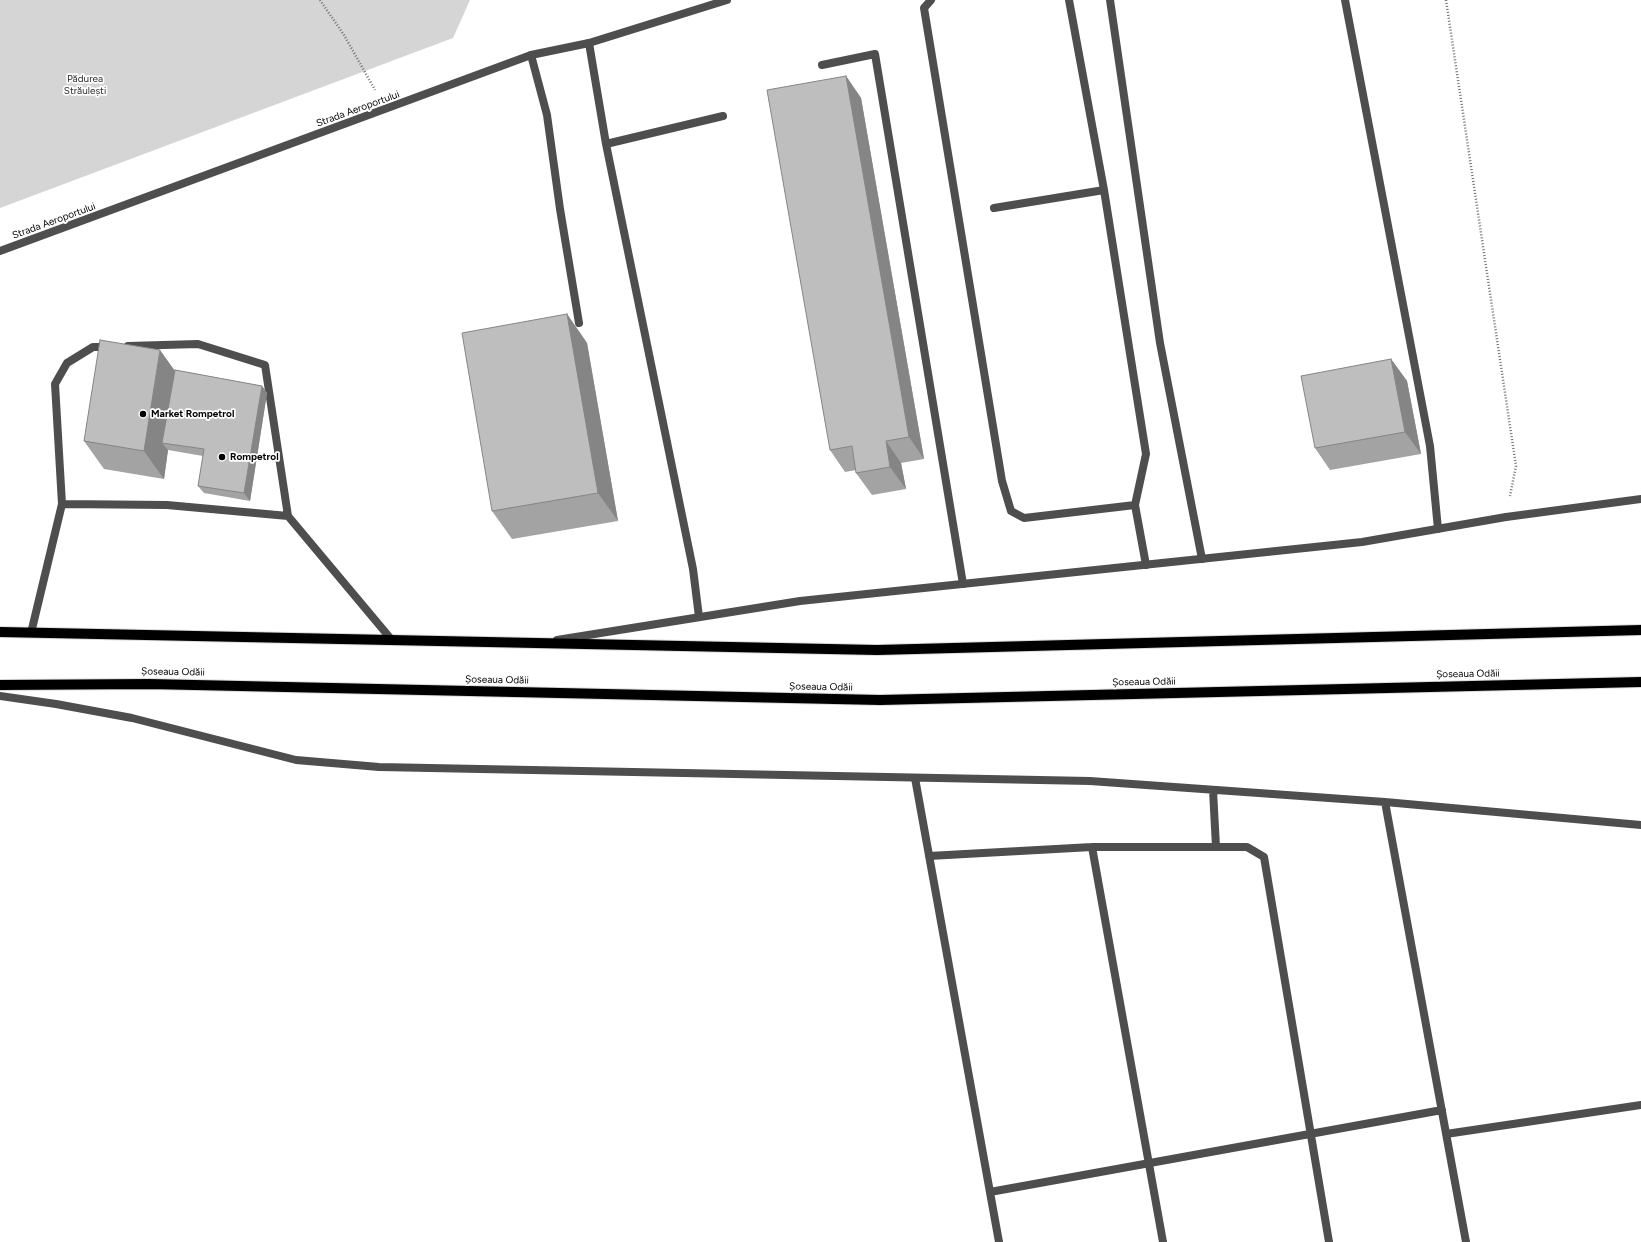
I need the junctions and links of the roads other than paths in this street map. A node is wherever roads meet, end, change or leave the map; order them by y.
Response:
1 (727, 0) edge
2 (931, 0) edge
3 (1069, 0) edge
4 (1110, 0) edge
5 (1345, 0) edge
6 (589, 43) junction
7 (531, 55) junction
8 (822, 65) dead end
9 (723, 116) dead end
10 (606, 144) junction
11 (1104, 190) junction
12 (994, 208) dead end
13 (0, 251) edge
14 (579, 323) dead end
15 (1641, 499) edge
16 (62, 504) junction
17 (1135, 505) junction
18 (288, 516) junction
19 (1438, 529) junction
20 (1202, 559) junction
21 (1146, 565) junction
22 (962, 584) junction
23 (699, 617) junction
24 (1641, 630) edge
25 (0, 632) edge
26 (31, 633) junction
27 (391, 639) junction
28 (539, 643) junction
29 (1641, 682) edge
30 (0, 685) edge
31 (0, 696) edge
32 (915, 778) junction
33 (1213, 790) junction
34 (1385, 802) junction
35 (1641, 825) edge
36 (1092, 847) junction
37 (1216, 847) junction
38 (929, 856) junction
39 (1641, 1104) edge
40 (1442, 1110) junction
41 (1310, 1134) junction
42 (1446, 1134) junction
43 (1148, 1162) junction
44 (990, 1192) junction
45 (999, 1242) edge
46 (1162, 1242) edge
47 (1329, 1242) edge
48 (1466, 1242) edge

1 - 6 street, Strada Aeroportului
2 - 17 street
3 - 11 street
4 - 20 street
5 - 19 street
6 - 7 street, Strada Aeroportului
6 - 10 street
7 - 13 street, Strada Aeroportului
7 - 14 street
8 - 22 street
9 - 10 street
10 - 23 street
11 - 12 street
11 - 17 street
15 - 19 street
16 - 18 street
16 - 18 street
16 - 26 street
17 - 21 street
18 - 27 street
19 - 20 street
20 - 21 street
21 - 22 street
22 - 23 street
23 - 28 street
24 - 28 main road
25 - 26 main road
26 - 27 main road
27 - 28 main road
29 - 30 main road, Șoseaua Odăii
31 - 32 street
32 - 33 street
32 - 38 street
33 - 34 street
33 - 37 street
34 - 35 street
34 - 40 street
36 - 37 street
36 - 38 street
36 - 43 street
37 - 41 street
38 - 44 street
39 - 42 street
40 - 41 street
40 - 42 street
41 - 43 street
41 - 47 street
42 - 48 street
43 - 44 street
43 - 46 street
44 - 45 street

